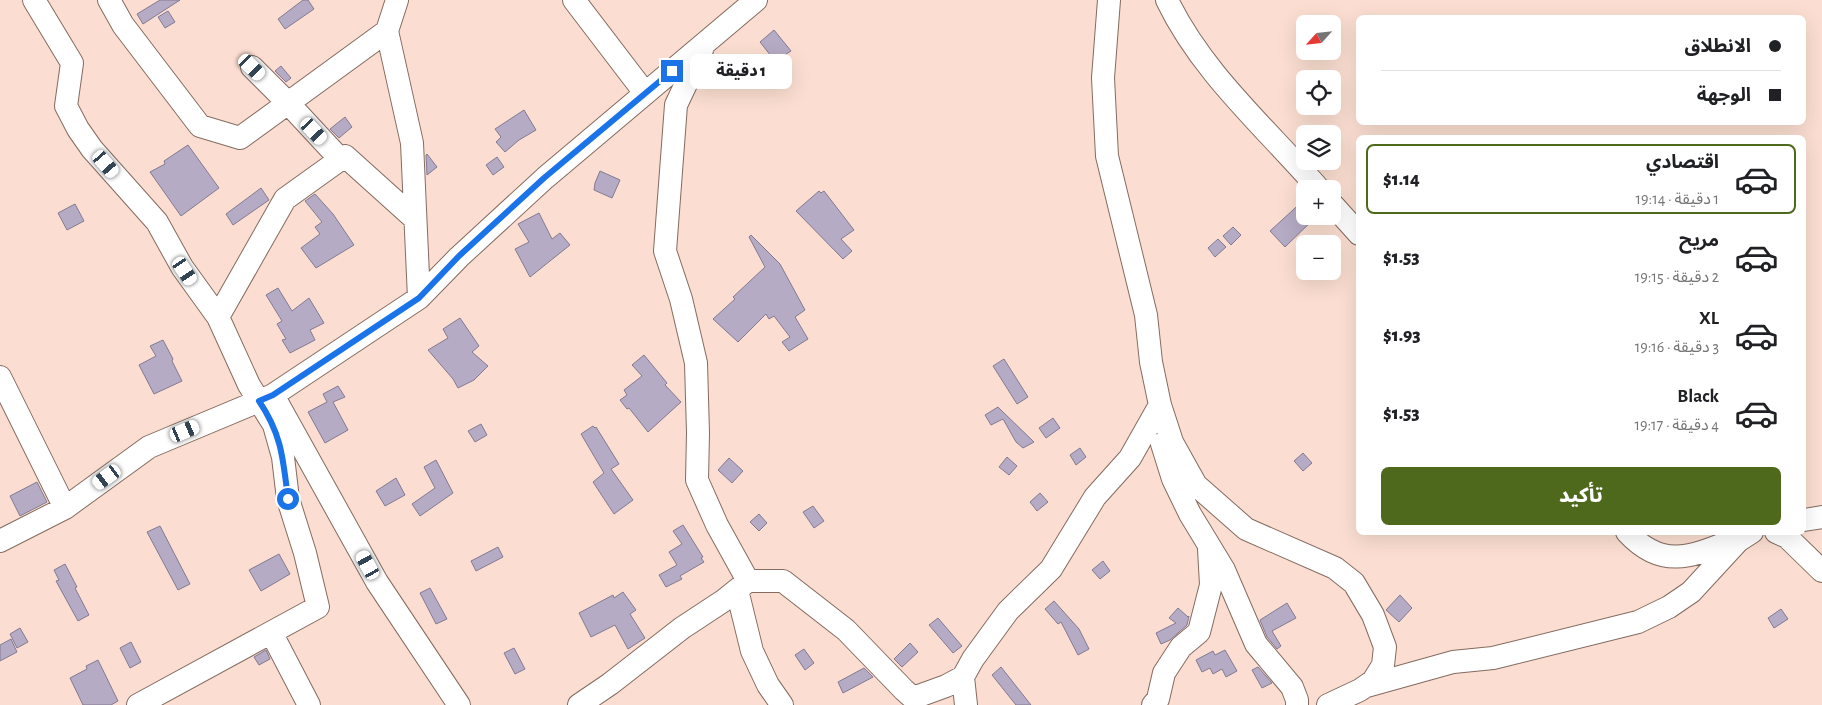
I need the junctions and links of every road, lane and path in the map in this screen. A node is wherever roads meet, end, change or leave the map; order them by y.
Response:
1 (34, 0) edge
2 (109, 0) edge
3 (397, 0) edge
4 (574, 0) edge
5 (756, 0) edge
6 (1109, 0) edge
7 (1167, 0) edge
8 (387, 31) junction
9 (705, 43) junction
10 (252, 67) dead end
11 (645, 93) junction
12 (288, 103) junction
13 (340, 159) junction
14 (1311, 180) edge
15 (1341, 214) edge
16 (415, 219) junction
17 (1356, 231) edge
18 (419, 298) junction
19 (218, 317) junction
20 (0, 377) edge
21 (266, 398) junction
22 (1160, 405) junction
23 (65, 508) junction
24 (1822, 517) edge
25 (1806, 520) edge
26 (1630, 535) edge
27 (1746, 535) edge
28 (1748, 535) edge
29 (1783, 535) edge
30 (0, 541) edge
31 (1209, 543) junction
32 (1822, 571) edge
33 (743, 586) junction
34 (272, 634) junction
35 (963, 678) junction
36 (1367, 686) junction
37 (907, 701) edge
38 (138, 705) edge
39 (309, 705) edge
40 (459, 705) edge
41 (579, 705) edge
42 (782, 705) edge
43 (966, 705) edge
44 (1154, 705) edge
45 (1297, 705) edge
46 (1328, 705) edge

1 - 19 street
2 - 12 street
3 - 8 street
4 - 11 street
5 - 9 street
6 - 22 street
7 - 14 street
8 - 12 street
8 - 16 street
9 - 11 street
9 - 33 street
10 - 12 street
11 - 18 street
12 - 13 street
13 - 16 street
13 - 19 street
15 - 17 street
16 - 18 street
18 - 21 street
19 - 21 street
20 - 23 street
21 - 23 street
21 - 34 street
21 - 40 street
22 - 31 street
22 - 35 street
22 - 36 street
23 - 30 street
24 - 25 street
26 - 27 street
28 - 36 street
29 - 32 street
31 - 44 street
31 - 45 street
33 - 37 street
33 - 41 street
33 - 42 street
34 - 38 street
34 - 39 street
35 - 37 street
35 - 43 street
36 - 46 street

